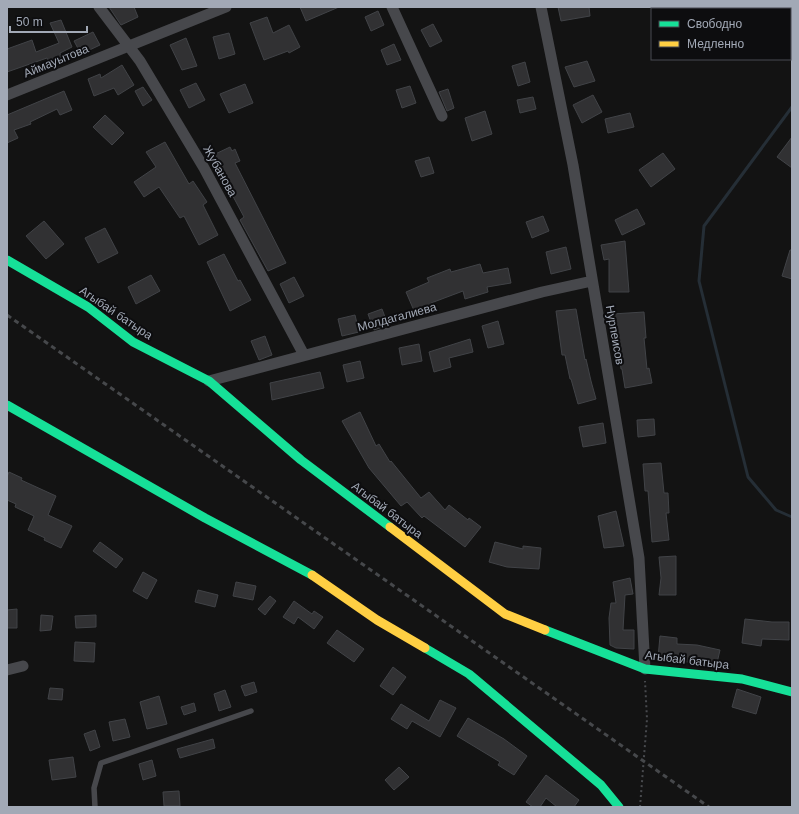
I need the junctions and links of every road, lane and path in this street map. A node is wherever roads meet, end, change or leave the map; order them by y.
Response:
1 (99, 7) edge
2 (226, 7) edge
3 (392, 7) edge
4 (541, 7) edge
5 (127, 45) junction
6 (7, 95) edge
7 (442, 116) dead end
8 (7, 260) edge
9 (592, 281) junction
10 (304, 356) junction
11 (209, 381) junction
12 (7, 406) edge
13 (23, 666) dead end
14 (645, 669) junction
15 (7, 670) edge
16 (792, 692) edge
17 (251, 711) dead end
18 (95, 807) edge
19 (619, 807) edge
20 (640, 807) edge

1 - 5 street, Жубанова
2 - 5 street, Аймауытова
3 - 7 street
4 - 9 street, Нурпеисов
5 - 6 street, Аймауытова
5 - 10 street, Жубанова
8 - 11 street, Агыбай батыра
9 - 10 street, Молдагалиева
9 - 14 street, Нурпеисов
10 - 11 street, Молдагалиева
11 - 14 street, Агыбай батыра
12 - 19 street
13 - 15 street
14 - 16 street, Агыбай батыра
14 - 20 path
17 - 18 lane

